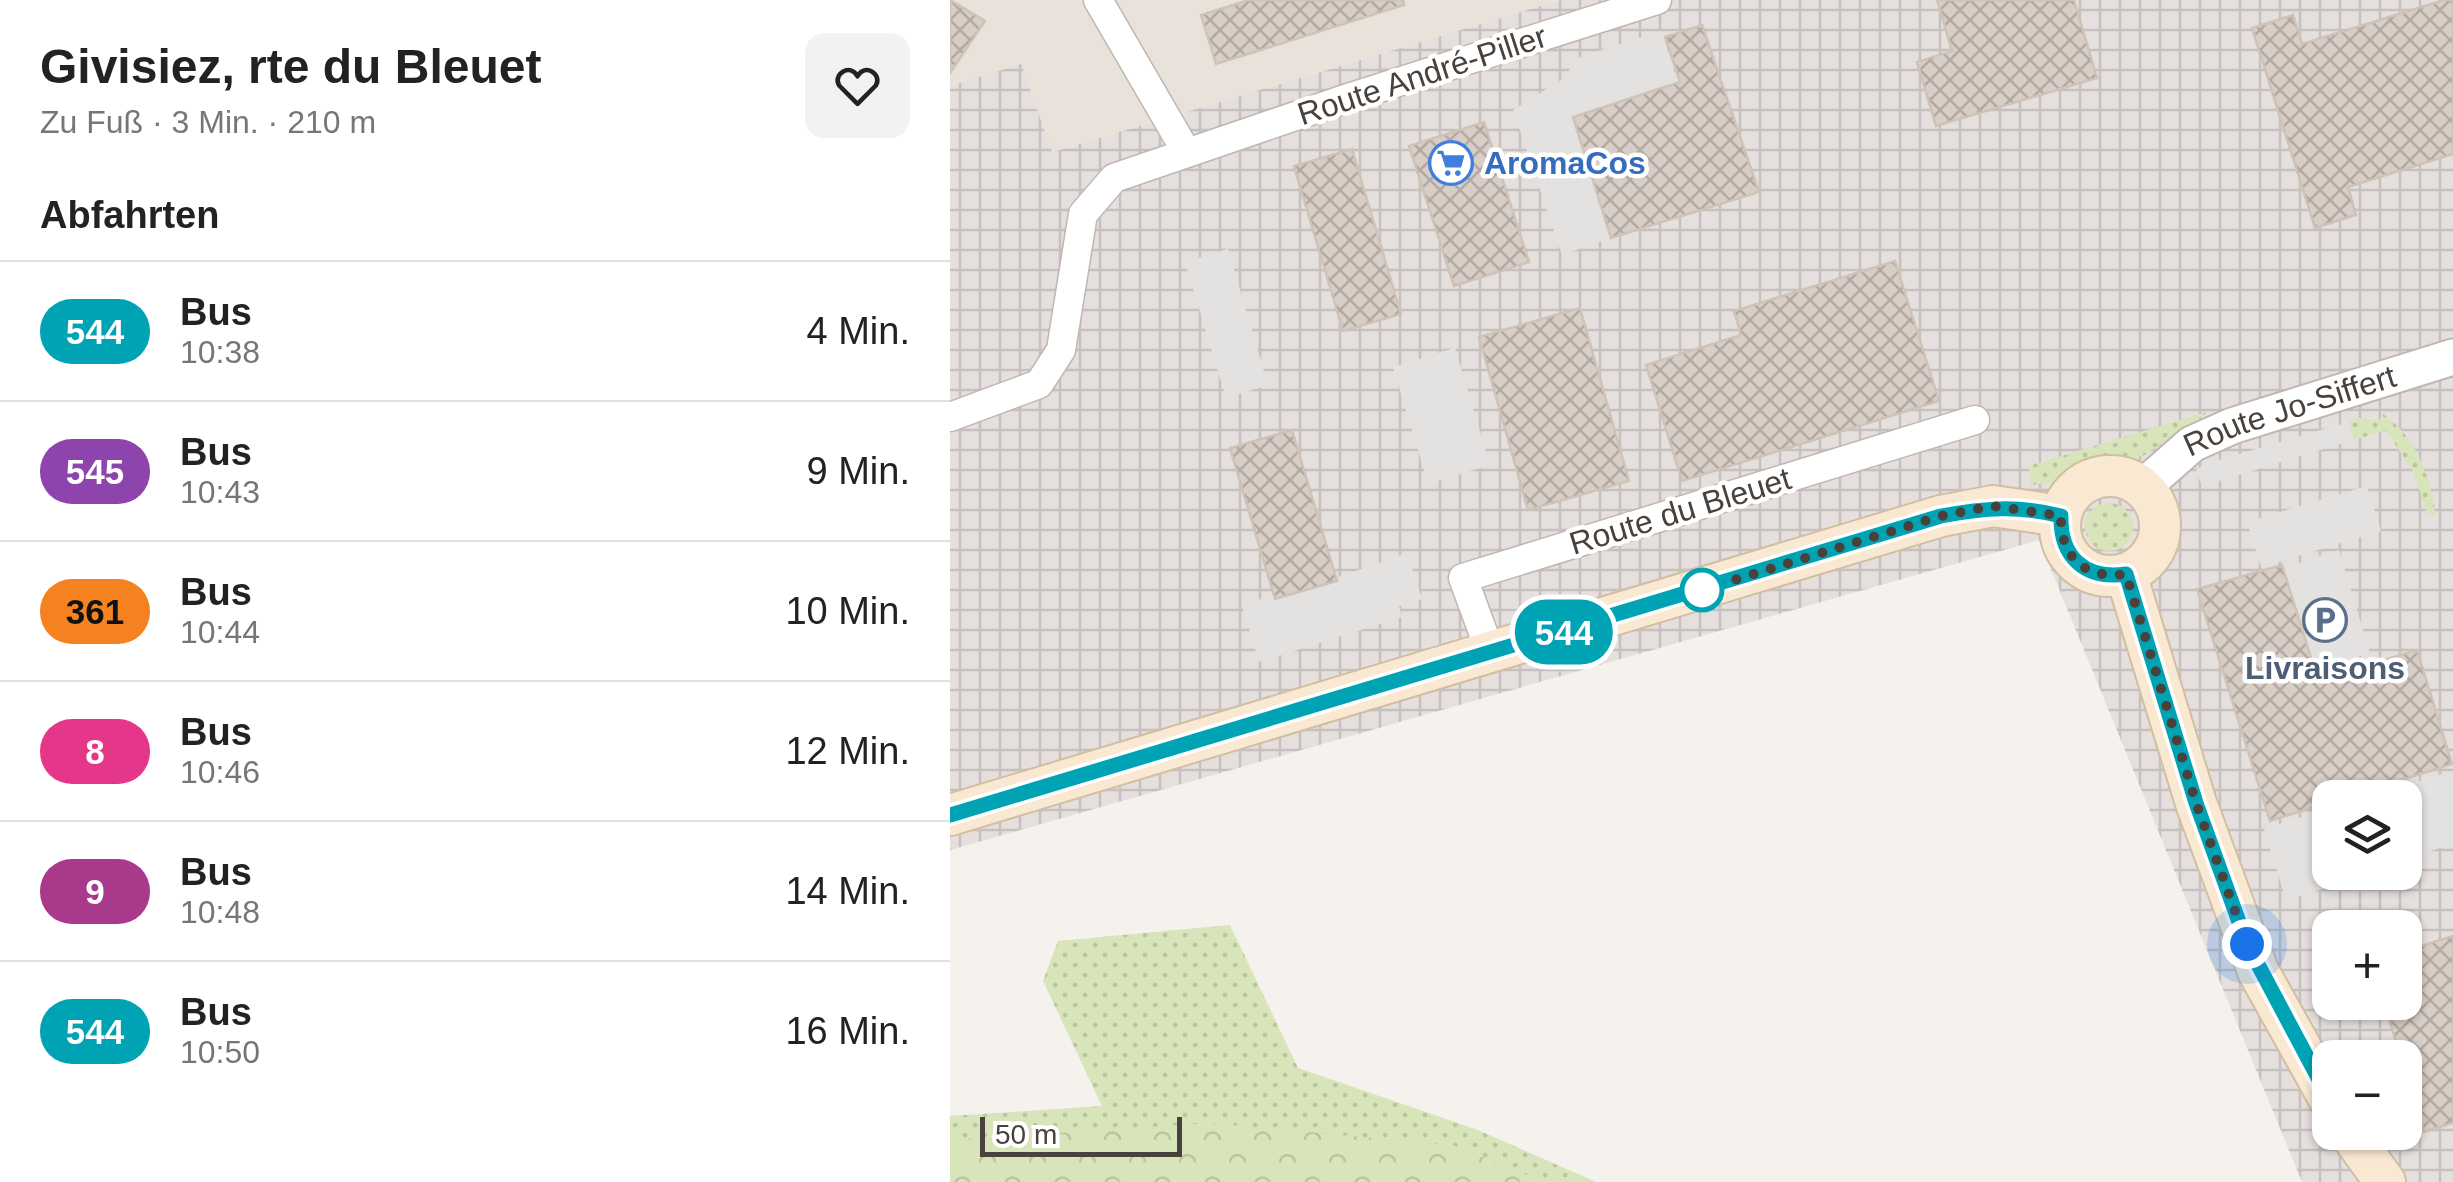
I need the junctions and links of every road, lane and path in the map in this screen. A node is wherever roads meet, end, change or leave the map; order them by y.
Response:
1 (1098, 0) edge
2 (1658, 0) edge
3 (1187, 154) junction
4 (2453, 357) edge
5 (950, 417) edge
6 (1975, 420) dead end
7 (2142, 488) junction
8 (2061, 516) junction
9 (2126, 574) junction
10 (1491, 654) junction
11 (950, 815) edge
12 (2312, 1067) edge
13 (2362, 1150) edge
14 (2385, 1182) edge

1 - 3 street
2 - 3 street, Route André-Piller
3 - 5 street, Route André-Piller
4 - 7 street, Route Jo-Siffert
6 - 10 street, Route du Bleuet
7 - 8 main road
7 - 9 main road
8 - 9 main road
8 - 10 main road
9 - 12 main road
10 - 11 main road
13 - 14 main road

